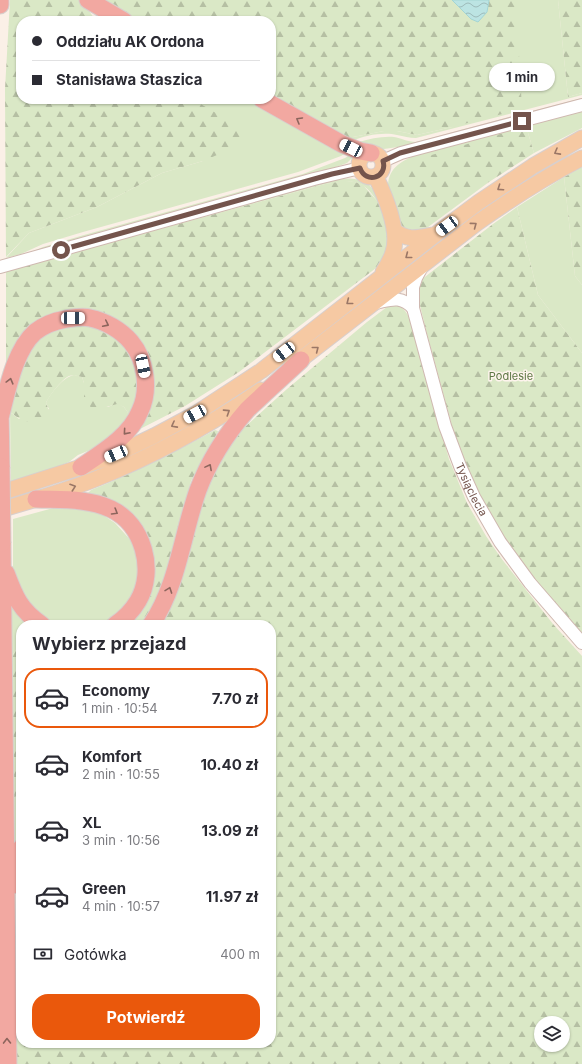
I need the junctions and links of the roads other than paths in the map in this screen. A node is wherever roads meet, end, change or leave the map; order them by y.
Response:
1 (0, 0) edge
2 (88, 0) edge
3 (0, 5) edge
4 (115, 16) edge
5 (271, 104) edge
6 (582, 105) edge
7 (582, 138) edge
8 (377, 157) junction
9 (582, 158) edge
10 (360, 168) junction
11 (376, 177) junction
12 (394, 230) junction
13 (436, 234) junction
14 (0, 267) edge
15 (422, 267) junction
16 (380, 278) junction
17 (374, 304) junction
18 (413, 308) junction
19 (301, 360) junction
20 (0, 404) edge
21 (0, 418) edge
22 (82, 467) junction
23 (0, 494) edge
24 (36, 499) junction
25 (0, 510) edge
26 (2, 563) junction
27 (35, 620) edge
28 (122, 620) edge
29 (154, 620) edge
30 (582, 644) edge
31 (16, 869) edge
32 (6, 912) junction
33 (8, 1064) edge

1 - 3 highway
2 - 4 highway
8 -> 5 highway
6 - 8 street
7 -> 13 main road
8 - 10 main road
8 - 11 main road
15 -> 9 main road
10 - 11 main road
10 - 14 street
11 - 12 main road
12 - 13 main road
12 - 16 main road
13 -> 16 main road
15 - 17 main road
15 - 18 street, Tysiąclecia
16 -> 22 main road
17 - 18 street
19 -> 17 main road
18 - 30 street, Tysiąclecia
24 -> 19 main road
29 -> 19 highway
20 - 21 highway
21 -> 22 highway
21 - 26 highway, bridge
22 - 23 main road
24 - 25 main road
24 -> 28 highway
26 - 27 highway
26 - 32 highway
31 - 32 highway
33 -> 32 highway

